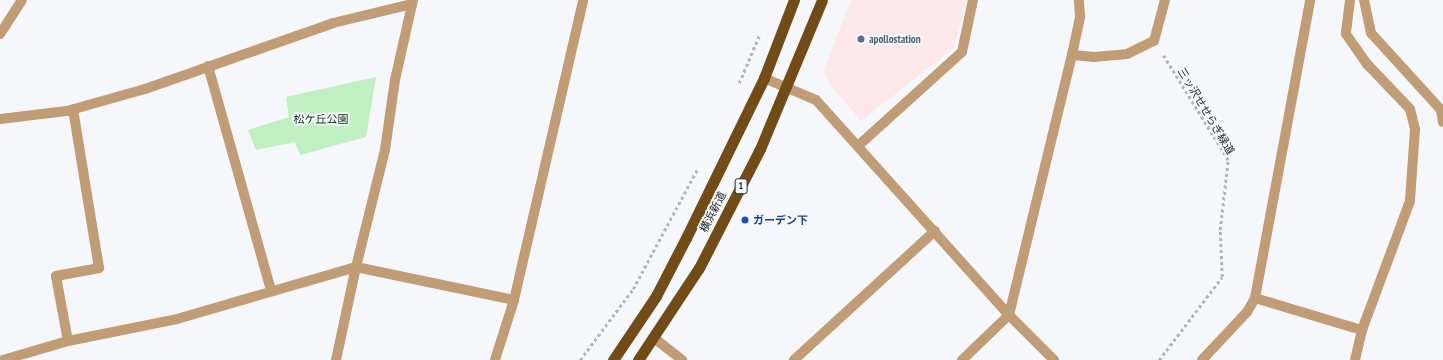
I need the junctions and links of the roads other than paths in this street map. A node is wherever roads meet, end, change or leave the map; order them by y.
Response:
1 (22, 0) edge
2 (583, 0) edge
3 (794, 0) edge
4 (822, 0) edge
5 (973, 0) edge
6 (1079, 0) edge
7 (1165, 0) edge
8 (1310, 0) edge
9 (1350, 0) edge
10 (1364, 0) edge
11 (412, 2) edge
12 (0, 34) edge
13 (1072, 55) junction
14 (208, 66) junction
15 (764, 78) junction
16 (787, 88) junction
17 (73, 109) junction
18 (1442, 109) edge
19 (0, 119) edge
20 (1443, 122) edge
21 (858, 145) junction
22 (935, 231) junction
23 (356, 267) junction
24 (271, 290) junction
25 (1255, 298) junction
26 (514, 300) junction
27 (1009, 315) junction
28 (1362, 330) junction
29 (654, 338) junction
30 (68, 341) junction
31 (3, 360) edge
32 (336, 360) edge
33 (495, 360) edge
34 (613, 360) edge
35 (638, 360) edge
36 (682, 360) edge
37 (794, 360) edge
38 (962, 360) edge
39 (1054, 360) edge
40 (1202, 360) edge
41 (1355, 360) edge

1 - 12 street
2 - 26 street
3 - 15 highway, 横浜新道
4 - 16 highway, 横浜新道 / 1
5 - 21 street
6 - 13 street
7 - 13 street
8 - 25 street
9 - 28 street
10 - 18 street
11 - 14 street
11 - 23 street
13 - 27 street
14 - 17 street
14 - 24 street
15 - 16 street
15 - 34 highway, 横浜新道
16 - 21 street
16 - 29 highway, 横浜新道 / 1
17 - 19 street
17 - 30 street
18 - 20 street
21 - 22 street
22 - 27 street
22 - 37 street
23 - 24 street
23 - 26 street
23 - 32 street
24 - 30 street
25 - 28 street
25 - 40 street
26 - 33 street
27 - 38 street
27 - 39 street
28 - 41 street
29 - 35 highway, 横浜新道 / 1
29 - 36 street
30 - 31 street

